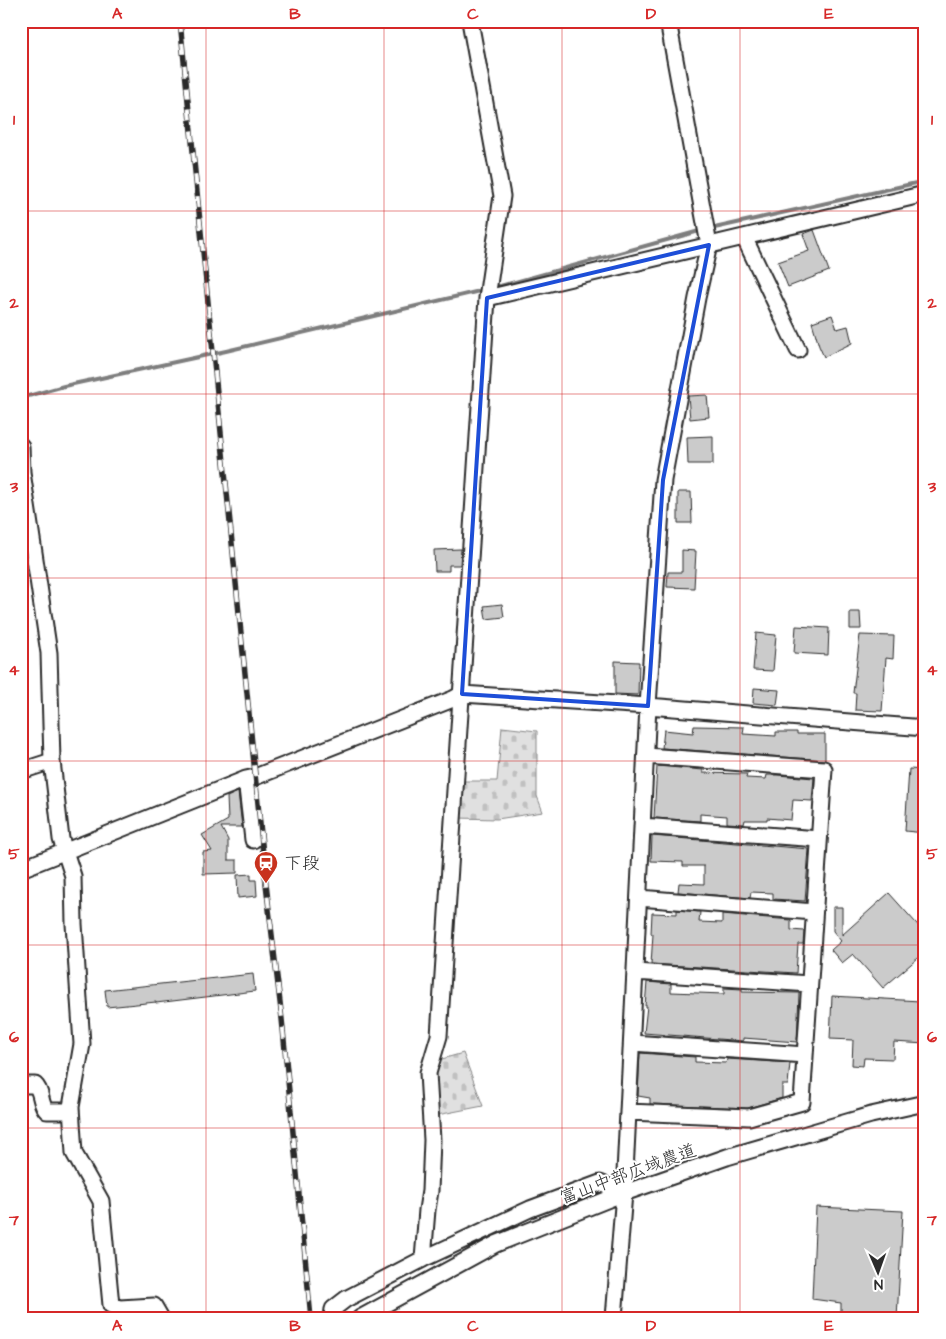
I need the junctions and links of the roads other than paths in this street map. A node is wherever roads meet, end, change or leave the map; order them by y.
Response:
1 (470, 21) edge
2 (668, 21) edge
3 (925, 194) edge
4 (744, 237) junction
5 (709, 245) junction
6 (487, 298) junction
7 (798, 350) dead end
8 (21, 446) edge
9 (462, 694) junction
10 (648, 706) junction
11 (925, 728) edge
12 (646, 756) junction
13 (52, 761) junction
14 (21, 771) edge
15 (246, 779) junction
16 (642, 826) junction
17 (819, 839) junction
18 (253, 840) dead end
19 (66, 852) junction
20 (21, 869) edge
21 (639, 898) junction
22 (814, 912) junction
23 (635, 972) junction
24 (810, 984) junction
25 (632, 1044) junction
26 (805, 1055) junction
27 (21, 1085) edge
28 (925, 1103) edge
29 (71, 1110) junction
30 (628, 1112) junction
31 (624, 1193) junction
32 (423, 1259) junction
33 (161, 1318) edge
34 (332, 1318) edge
35 (360, 1318) edge
36 (614, 1318) edge

1 - 6 street
2 - 5 street
3 - 4 street
4 - 5 street
4 - 7 street
5 - 6 street
5 - 10 street
6 - 9 street
8 - 13 street
9 - 10 street
9 - 15 street
9 - 32 street
10 - 11 street
10 - 12 street
12 - 16 street
12 - 17 street
13 - 14 street
13 - 19 street
15 - 18 street
15 - 19 street
16 - 17 street
16 - 21 street
17 - 22 street
19 - 20 street
19 - 29 street
21 - 22 street
21 - 23 street
22 - 24 street
23 - 24 street
23 - 25 street
24 - 26 street
25 - 26 street
25 - 30 street
26 - 30 street
27 - 29 street
28 - 31 street, 富山中部広域農道
29 - 33 street
30 - 31 street
31 - 32 street
31 - 35 street, 富山中部広域農道
31 - 36 street
32 - 34 street

